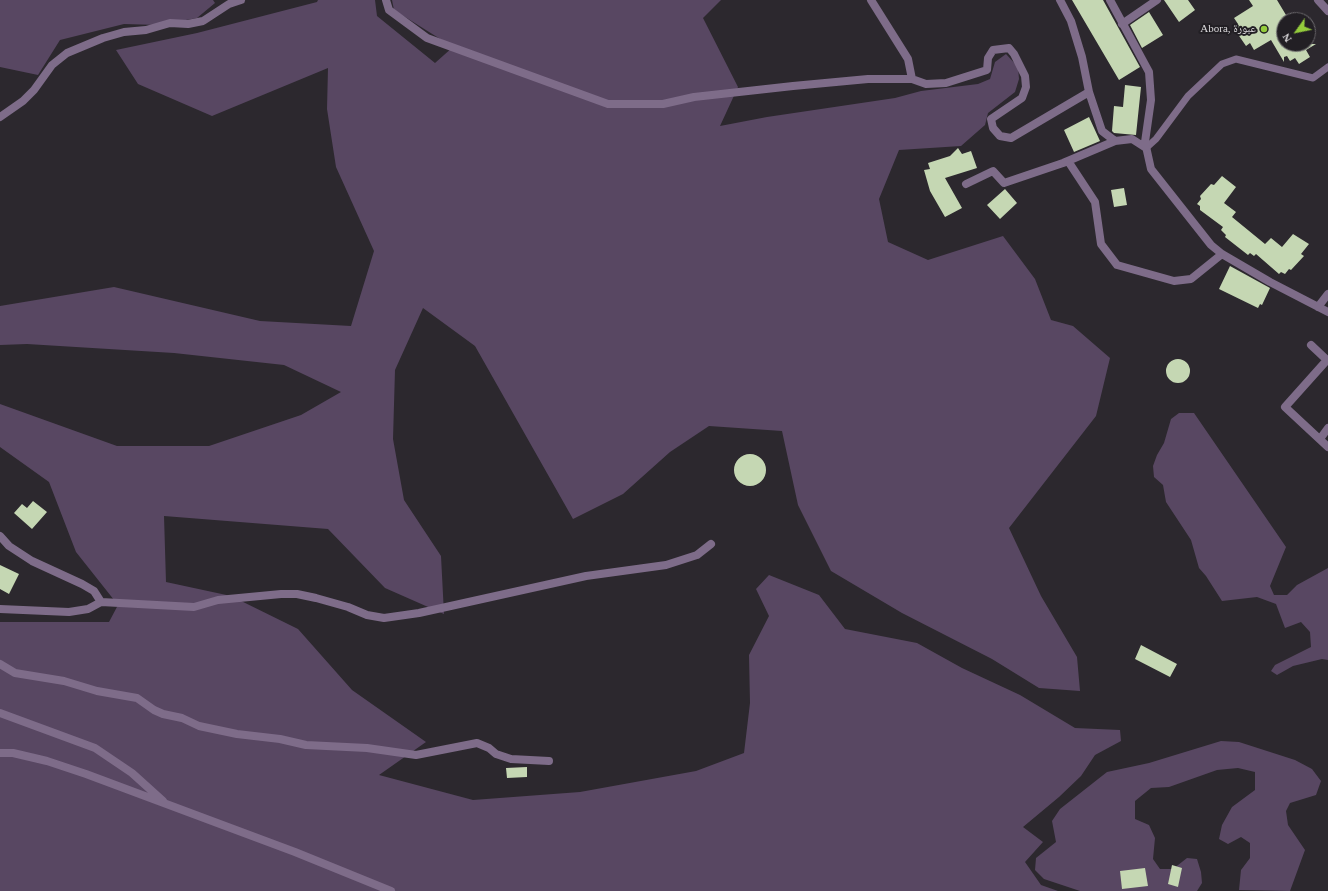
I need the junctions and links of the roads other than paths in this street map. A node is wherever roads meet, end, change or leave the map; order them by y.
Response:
1 (241, 0) edge
2 (386, 0) edge
3 (871, 0) edge
4 (1060, 0) edge
5 (1110, 0) edge
6 (1157, 0) edge
7 (1318, 0) edge
8 (1328, 11) edge
9 (1122, 24) junction
10 (1328, 68) edge
11 (912, 79) junction
12 (1089, 92) junction
13 (0, 117) edge
14 (1115, 141) junction
15 (1146, 148) junction
16 (1068, 161) junction
17 (966, 184) dead end
18 (1222, 254) junction
19 (1328, 294) edge
20 (1318, 307) junction
21 (1328, 312) edge
22 (1311, 345) dead end
23 (1328, 428) edge
24 (1320, 439) junction
25 (1328, 447) edge
26 (0, 536) edge
27 (711, 544) dead end
28 (101, 602) junction
29 (0, 609) edge
30 (0, 664) edge
31 (0, 713) edge
32 (0, 753) edge
33 (549, 761) dead end
34 (167, 804) junction
35 (391, 891) edge

1 - 13 street
2 - 11 street
3 - 11 street
4 - 12 street
5 - 9 street
6 - 9 street
7 - 8 street
9 - 15 street
10 - 15 lane
11 - 12 street
12 - 14 street
14 - 15 street
14 - 16 street
15 - 18 street
16 - 17 street
16 - 18 street
18 - 20 street
19 - 20 street
20 - 21 street
22 - 24 street
23 - 24 street
24 - 25 street
26 - 28 street
27 - 28 street
28 - 29 street
30 - 33 street
31 - 34 street
32 - 34 street
34 - 35 street

